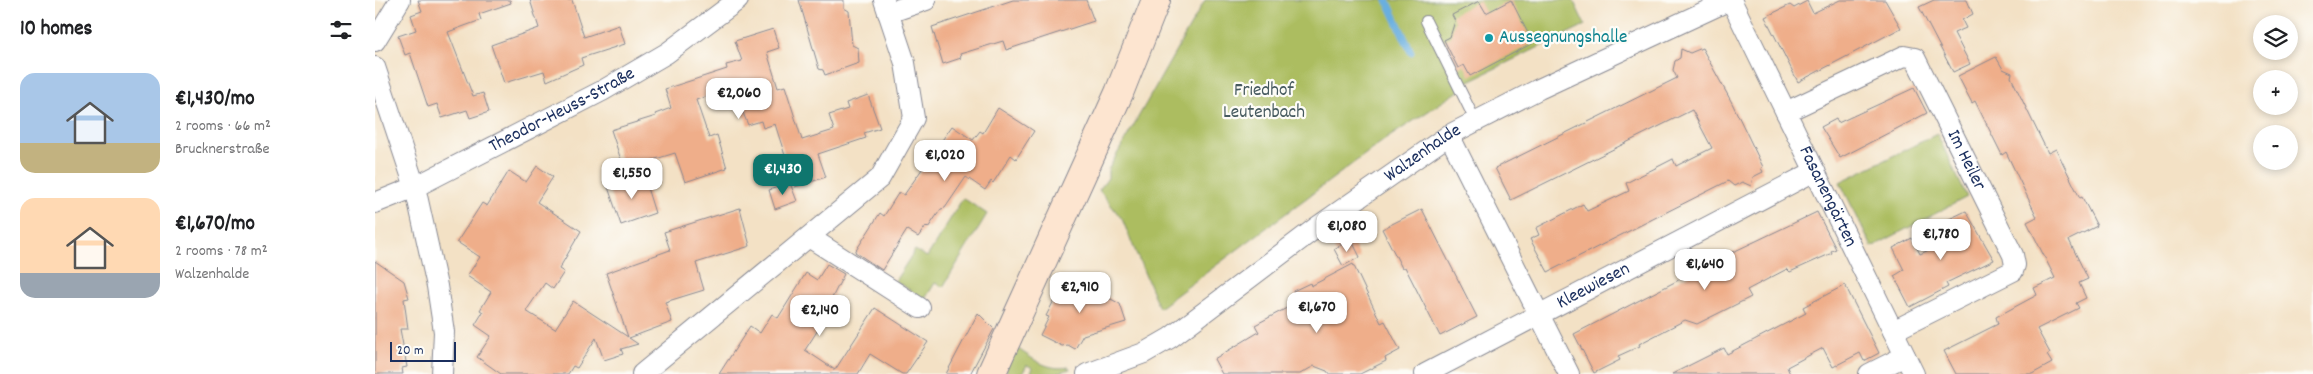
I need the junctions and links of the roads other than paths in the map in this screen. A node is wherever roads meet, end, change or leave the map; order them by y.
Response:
1 (400, 0) edge
2 (738, 0) edge
3 (927, 0) edge
4 (1156, 0) edge
5 (1176, 0) edge
6 (1731, 0) edge
7 (886, 6) edge
8 (1426, 21) dead end
9 (375, 41) edge
10 (375, 67) edge
11 (1122, 87) junction
12 (1786, 112) junction
13 (1475, 120) junction
14 (1449, 135) junction
15 (1815, 171) junction
16 (415, 188) junction
17 (375, 203) edge
18 (809, 237) junction
19 (920, 308) dead end
20 (1540, 314) junction
21 (1893, 331) junction
22 (1144, 353) junction
23 (1905, 356) junction
24 (443, 374) edge
25 (642, 374) edge
26 (991, 374) edge
27 (1087, 374) edge
28 (1132, 374) edge
29 (1425, 374) edge
30 (1569, 374) edge
31 (1869, 374) edge
32 (1914, 374) edge

1 - 9 street
2 - 16 street, Theodor-Heuss-Straße
3 - 7 street
4 - 11 street
5 - 11 street
6 - 12 street, Fasanengärten
6 - 13 street, Walzenhalde
7 - 18 street
8 - 13 lane
10 - 16 street
11 - 26 street
12 - 15 street, Fasanengärten
12 - 21 street, Im Heiler
13 - 14 street, Walzenhalde
14 - 20 street
14 - 22 street, Walzenhalde
15 - 20 street, Kleewiesen
15 - 21 street, Fasanengärten
16 - 17 street, Theodor-Heuss-Straße
16 - 24 street
18 - 19 street
18 - 25 street
20 - 29 street, Kleewiesen
20 - 30 street
21 - 23 street, Fasanengärten
22 - 27 street, Walzenhalde
22 - 28 street
23 - 31 street
23 - 32 street, Fasanengärten

